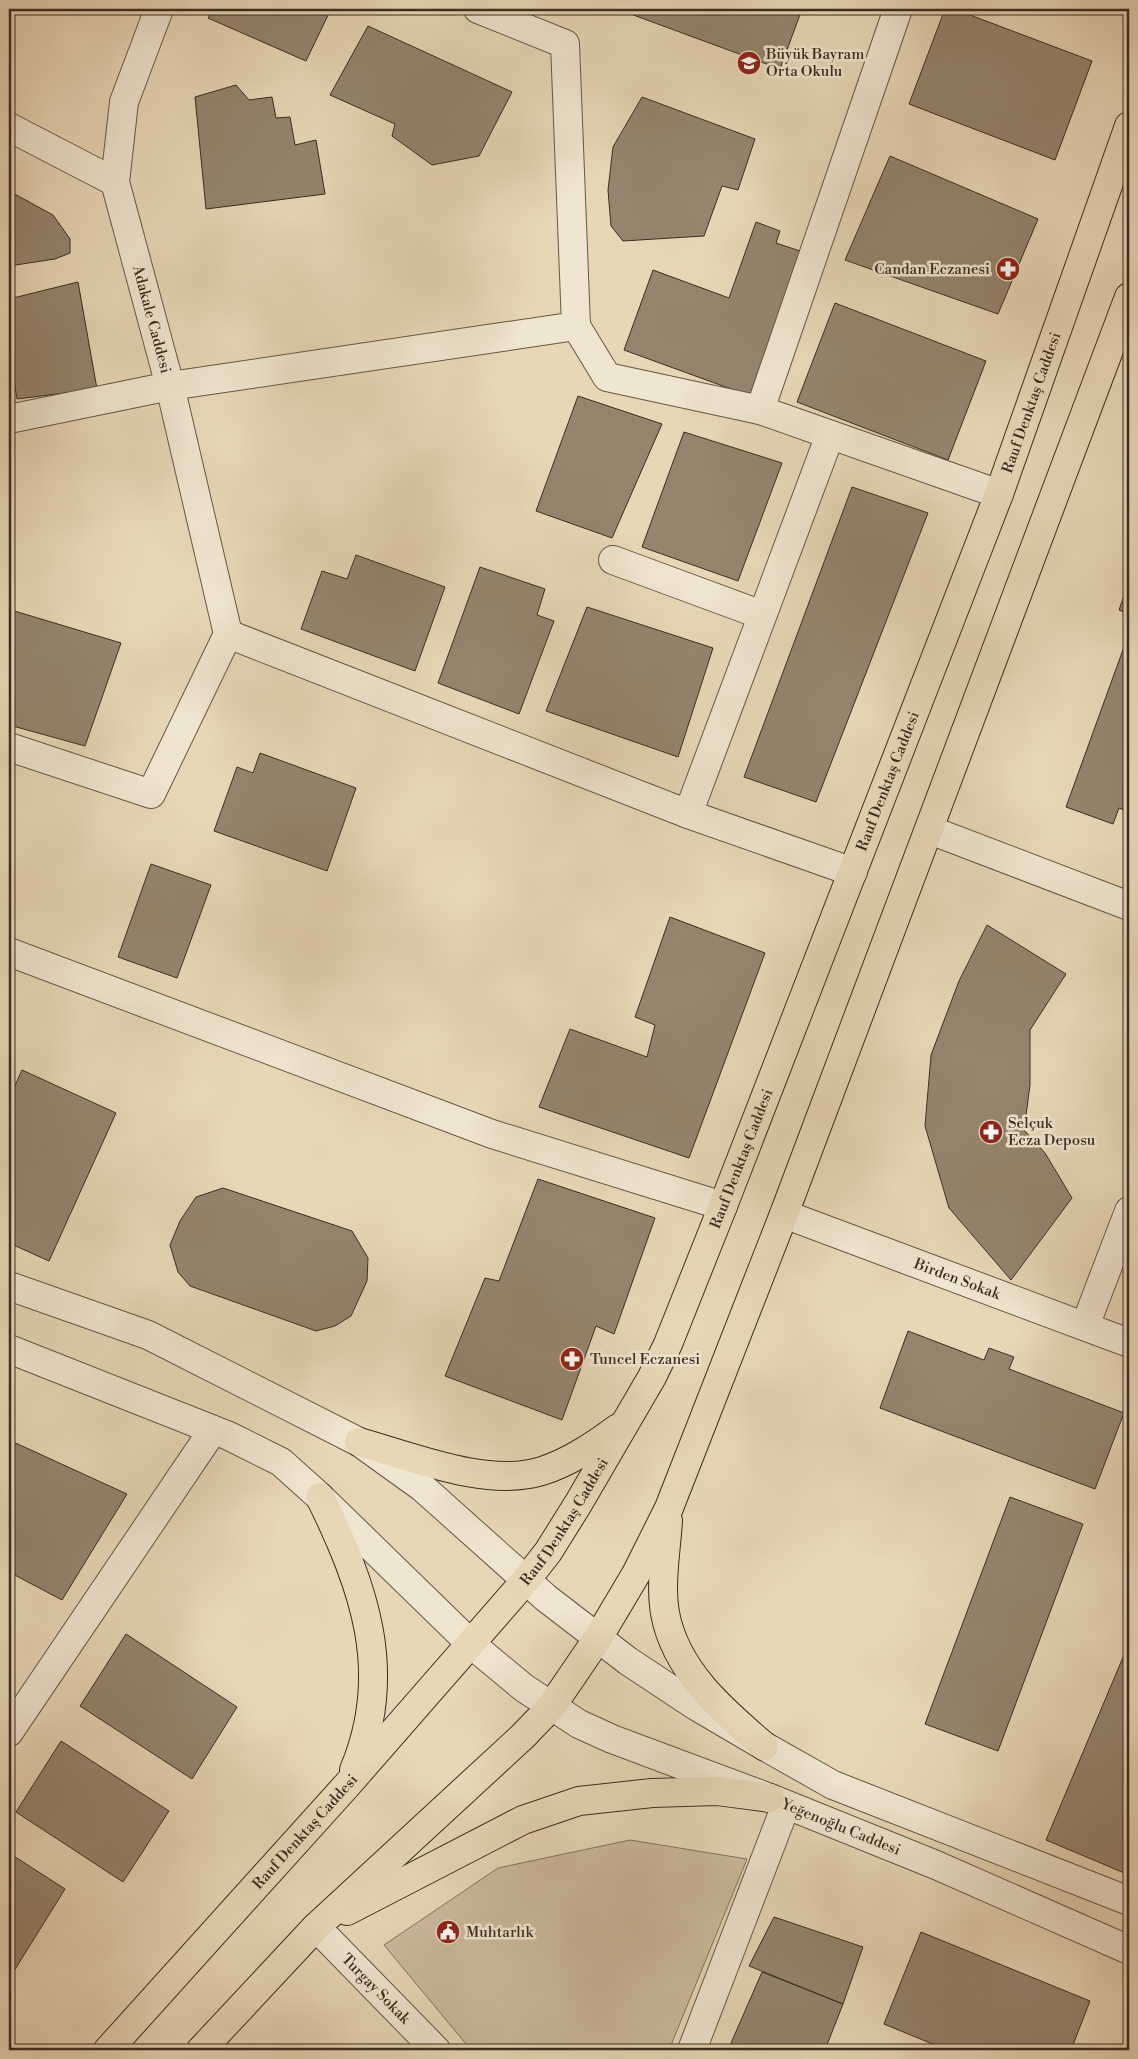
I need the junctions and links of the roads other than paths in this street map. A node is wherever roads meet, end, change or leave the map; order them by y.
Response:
1 (159, 9) edge
2 (478, 9) edge
3 (898, 9) edge
4 (1129, 126) edge
5 (9, 127) edge
6 (115, 182) junction
7 (1129, 297) edge
8 (576, 326) junction
9 (170, 386) junction
10 (760, 410) junction
11 (9, 419) edge
12 (830, 436) junction
13 (999, 494) junction
14 (613, 560) dead end
15 (762, 615) junction
16 (228, 634) junction
17 (9, 747) edge
18 (688, 814) junction
19 (930, 830) junction
20 (853, 872) junction
21 (1129, 906) edge
22 (9, 952) edge
23 (724, 1206) junction
24 (1129, 1211) edge
25 (784, 1214) junction
26 (9, 1286) edge
27 (1085, 1326) junction
28 (1129, 1343) edge
29 (9, 1349) edge
30 (626, 1422) junction
31 (213, 1430) junction
32 (360, 1442) junction
33 (320, 1497) junction
34 (669, 1508) junction
35 (526, 1580) junction
36 (598, 1638) junction
37 (471, 1644) junction
38 (551, 1707) junction
39 (9, 1732) edge
40 (764, 1746) junction
41 (348, 1784) junction
42 (778, 1802) junction
43 (1129, 1901) edge
44 (316, 1927) junction
45 (1129, 1950) edge
46 (108, 2050) edge
47 (201, 2050) edge
48 (436, 2050) edge
49 (692, 2050) edge

1 - 6 street, Adakale Caddesi
2 - 8 street
3 - 10 street
4 - 13 main road, Rauf Denktaş Caddesi
5 - 6 street
6 - 9 street, Adakale Caddesi
7 - 19 main road
8 - 9 street
8 - 10 street
9 - 11 street
9 - 16 street, Adakale Caddesi
10 - 12 street
12 - 13 street
12 - 15 street
13 - 20 main road, Rauf Denktaş Caddesi
14 - 15 street
15 - 18 street
16 - 17 street
16 - 18 street
18 - 20 street
19 - 21 street
19 - 25 main road
20 - 23 main road, Rauf Denktaş Caddesi
22 - 23 street
23 - 30 main road, Rauf Denktaş Caddesi
24 - 27 street
25 - 27 street, Birden Sokak
25 - 34 main road
26 - 32 street
27 - 28 street, Birden Sokak
29 - 31 street, Yeğenoğlu Caddesi
30 - 32 main road
30 - 35 main road, Rauf Denktaş Caddesi
31 - 33 street, Yeğenoğlu Caddesi
31 - 39 street
32 - 35 street
33 - 37 street, Yeğenoğlu Caddesi
33 - 41 main road
34 - 36 main road
34 - 40 main road
35 - 36 street
35 - 37 main road, Rauf Denktaş Caddesi
36 - 38 main road
36 - 40 street
37 - 38 street, Yeğenoğlu Caddesi
37 - 41 main road, Rauf Denktaş Caddesi
38 - 42 street, Yeğenoğlu Caddesi
38 - 44 main road
40 - 43 street
41 - 46 main road, Rauf Denktaş Caddesi
42 - 44 main road
42 - 45 street, Yeğenoğlu Caddesi
42 - 49 street
44 - 47 main road
44 - 48 street, Turgay Sokak

